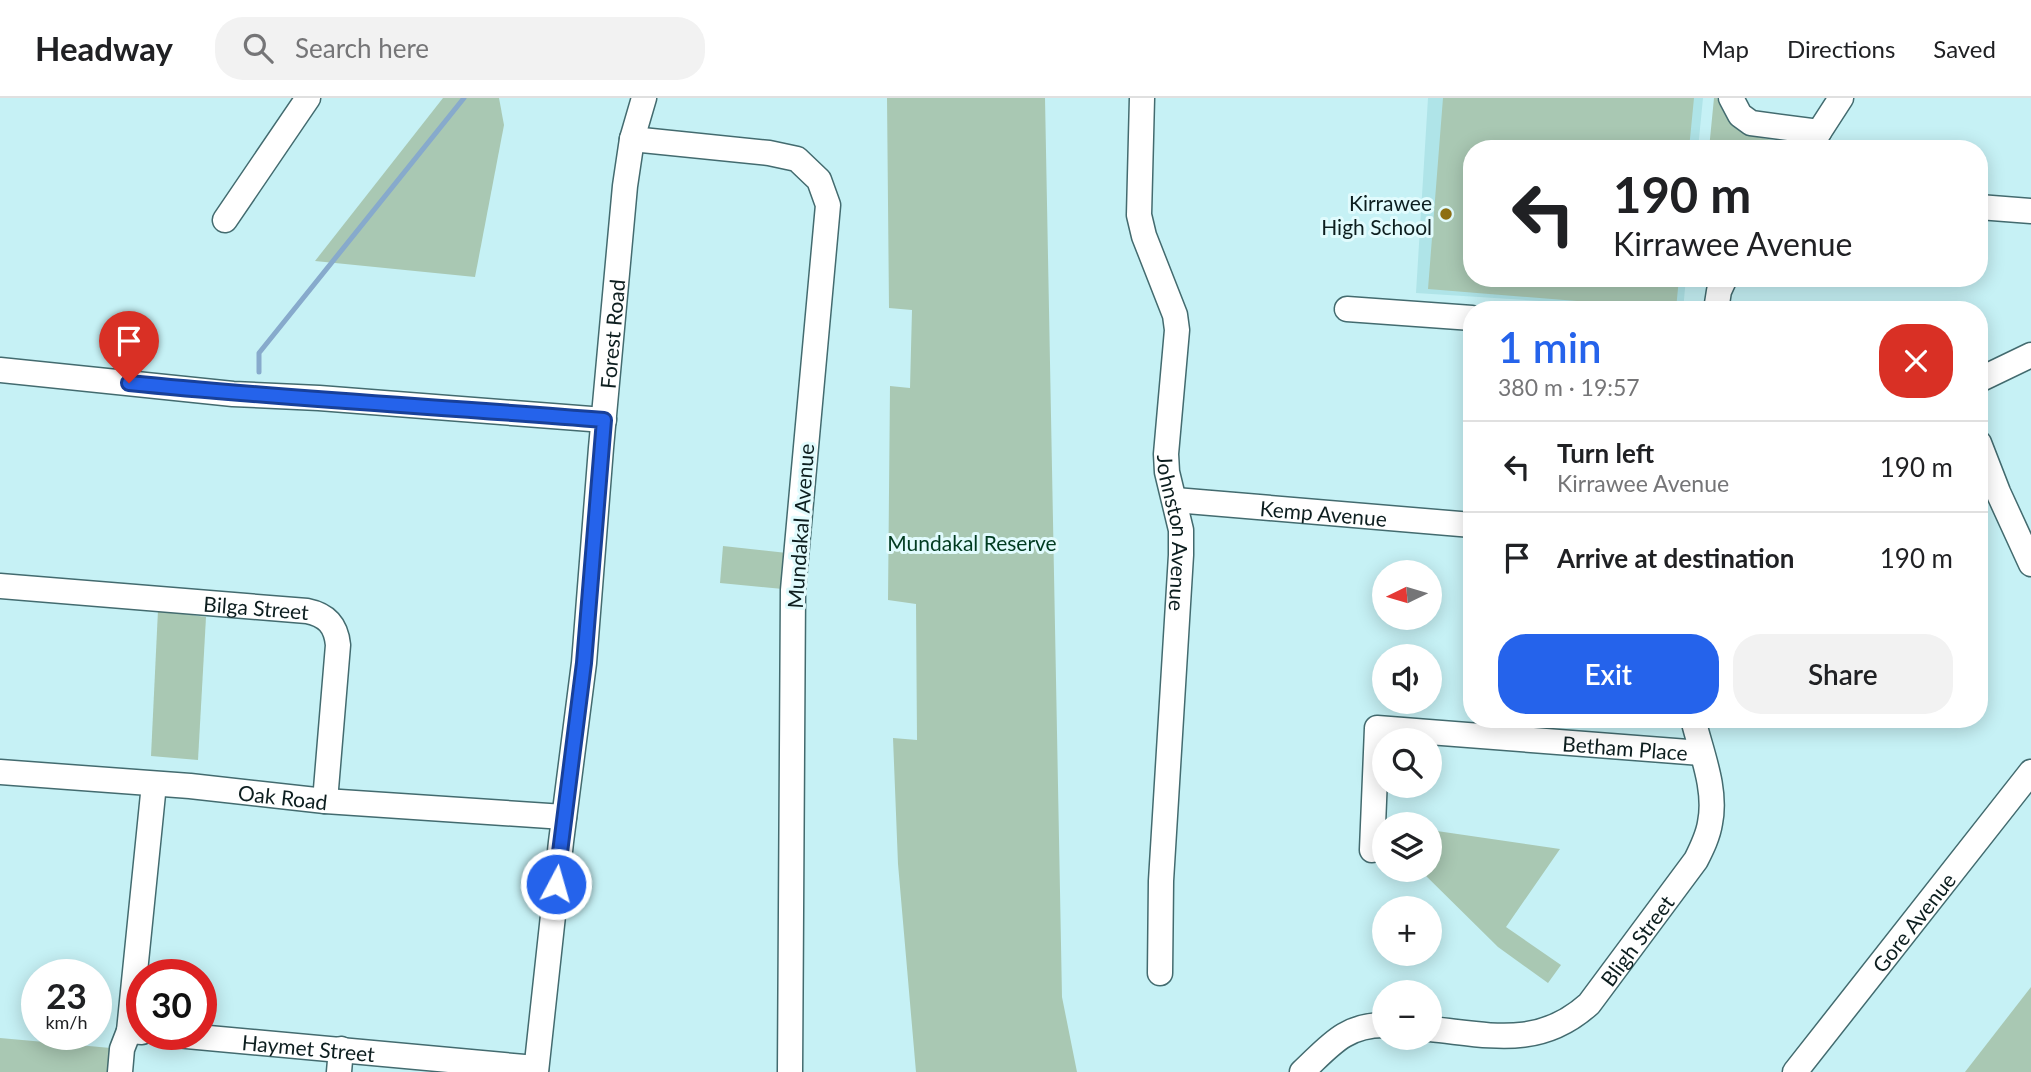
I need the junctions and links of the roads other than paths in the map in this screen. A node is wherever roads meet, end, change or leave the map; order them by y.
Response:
1 (308, 98) edge
2 (644, 98) edge
3 (1142, 98) edge
4 (1731, 98) edge
5 (1841, 98) edge
6 (632, 139) junction
7 (1813, 140) edge
8 (1988, 208) edge
9 (2031, 211) edge
10 (225, 220) dead end
11 (1348, 309) dead end
12 (1463, 317) edge
13 (2031, 355) edge
14 (0, 370) edge
15 (1988, 376) edge
16 (604, 420) junction
17 (1989, 496) edge
18 (1175, 500) junction
19 (1463, 524) edge
20 (2031, 564) edge
21 (0, 586) edge
22 (1695, 728) edge
23 (1701, 753) junction
24 (0, 772) edge
25 (2031, 772) edge
26 (154, 784) junction
27 (325, 801) junction
28 (1374, 812) edge
29 (564, 817) junction
30 (141, 959) edge
31 (1160, 973) dead end
32 (1372, 1025) edge
33 (1442, 1030) edge
34 (217, 1042) edge
35 (126, 1044) edge
36 (340, 1061) edge
37 (536, 1070) edge
38 (120, 1072) edge
39 (790, 1072) edge
40 (1302, 1072) edge
41 (1795, 1072) edge

1 - 10 street
2 - 6 street, Forest Road
3 - 18 street, Johnston Avenue
4 - 7 street
5 - 7 street
6 - 16 street, Forest Road
6 - 39 street, Mundakal Avenue
8 - 9 street
11 - 12 street
13 - 15 street
14 - 16 street
16 - 29 street, Forest Road
17 - 20 street
18 - 19 street, Kemp Avenue
18 - 31 street, Johnston Avenue
21 - 27 street, Bilga Street
22 - 23 street, Bligh Street
23 - 28 street, Betham Place
23 - 33 street, Bligh Street
24 - 26 street, Oak Road
25 - 41 street, Gore Avenue
26 - 27 street, Oak Road
26 - 30 street
27 - 29 street, Oak Road
29 - 37 street, Forest Road
32 - 40 street
34 - 36 street, Haymet Street
35 - 38 street
36 - 37 street, Haymet Street

